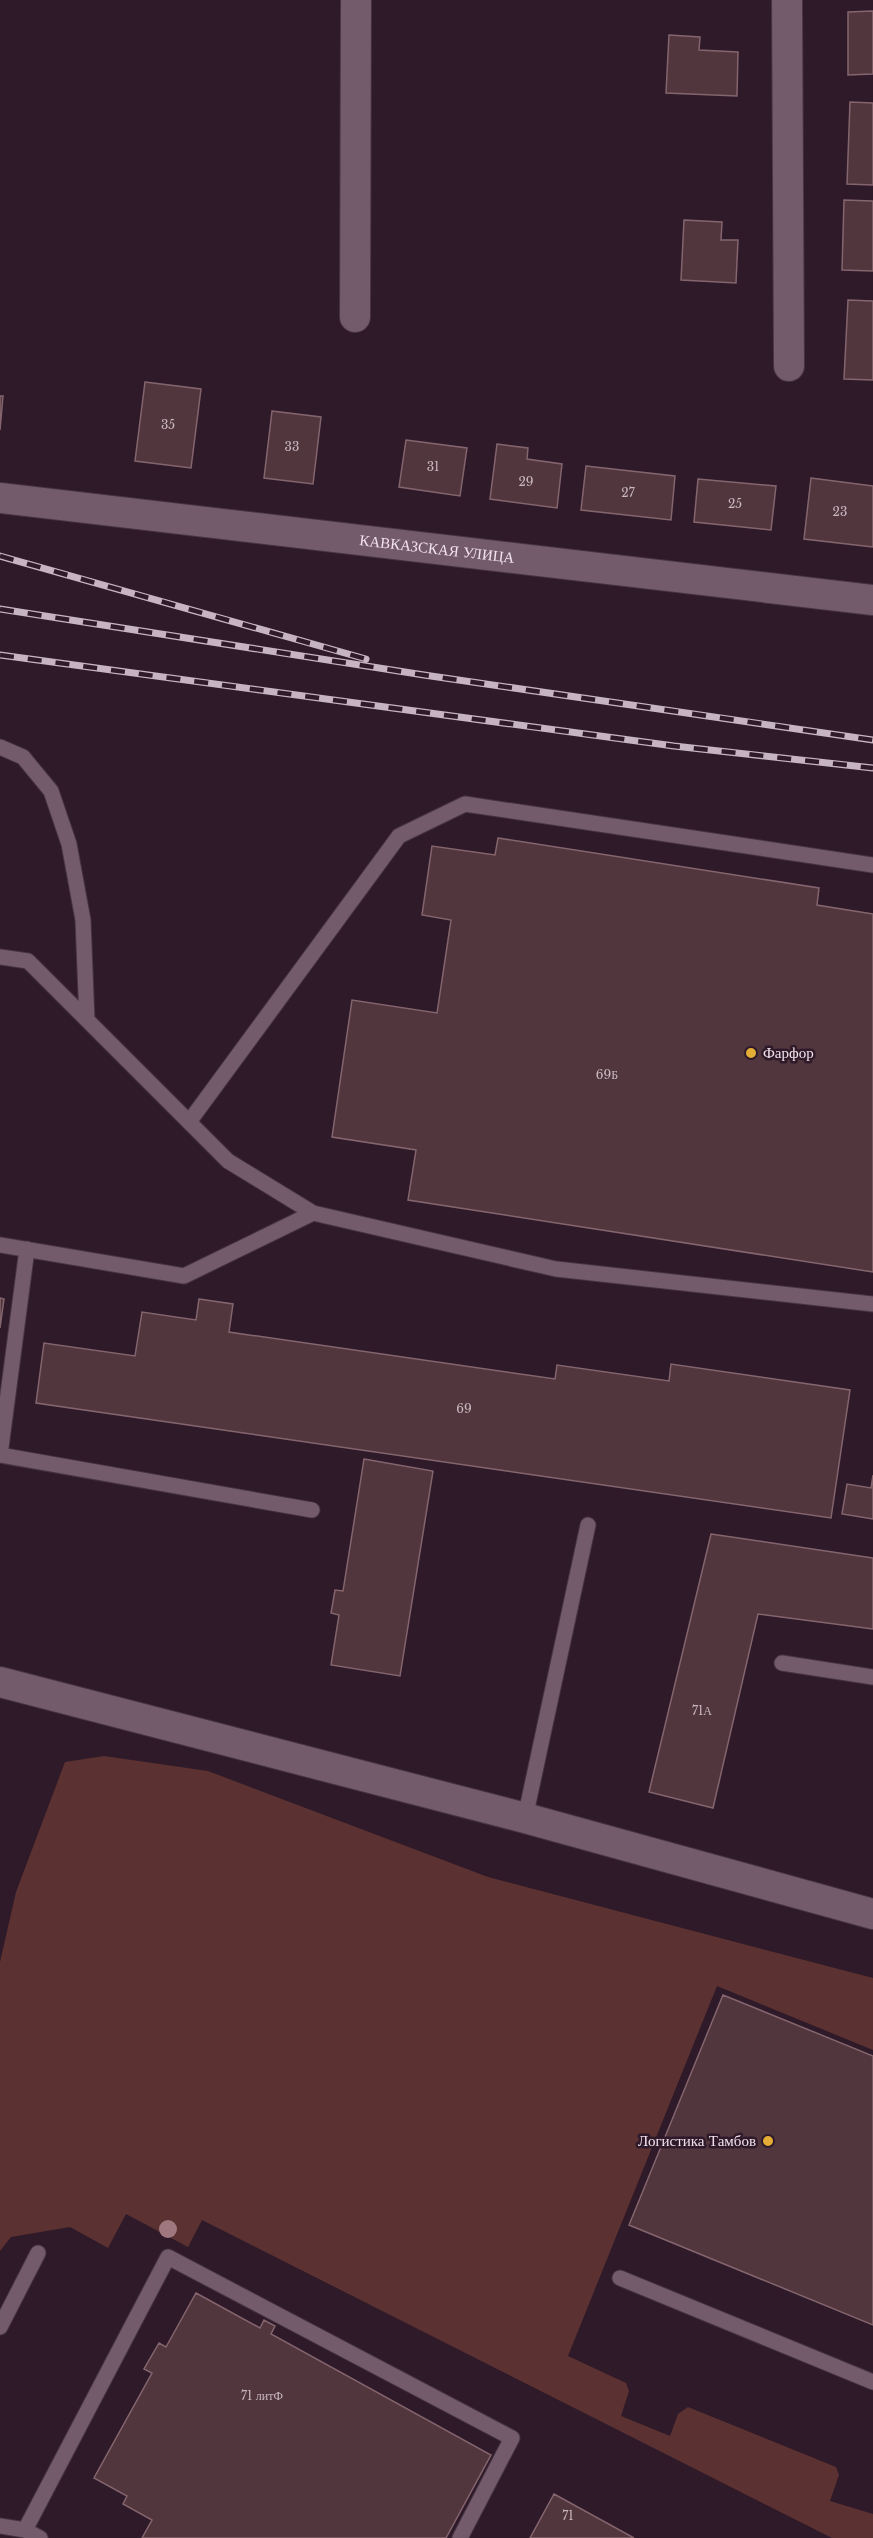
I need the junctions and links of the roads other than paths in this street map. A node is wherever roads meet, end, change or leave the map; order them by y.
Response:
1 (356, 0) edge
2 (787, 0) edge
3 (355, 317) dead end
4 (789, 366) dead end
5 (0, 498) edge
6 (873, 600) edge
7 (0, 747) edge
8 (873, 865) edge
9 (0, 957) edge
10 (87, 1020) junction
11 (189, 1122) junction
12 (313, 1214) junction
13 (0, 1245) edge
14 (27, 1249) junction
15 (873, 1304) edge
16 (312, 1510) dead end
17 (588, 1525) dead end
18 (782, 1663) dead end
19 (873, 1677) edge
20 (0, 1682) edge
21 (525, 1818) junction
22 (873, 1914) edge
23 (38, 2253) dead end
24 (620, 2278) dead end
25 (0, 2327) edge
26 (873, 2382) edge
27 (0, 2526) edge
28 (25, 2530) junction
29 (40, 2538) edge
30 (460, 2538) edge

1 - 3 street
2 - 4 street
5 - 6 street, КАВКАЗСКАЯ УЛИЦА
7 - 10 lane
8 - 11 lane
9 - 10 lane
10 - 11 lane
11 - 12 lane
12 - 14 lane
12 - 15 lane
13 - 14 lane
14 - 16 lane
17 - 21 lane
18 - 19 lane
20 - 21 street
21 - 22 street
23 - 25 lane
24 - 26 lane
27 - 28 lane
28 - 29 lane
28 - 30 lane

